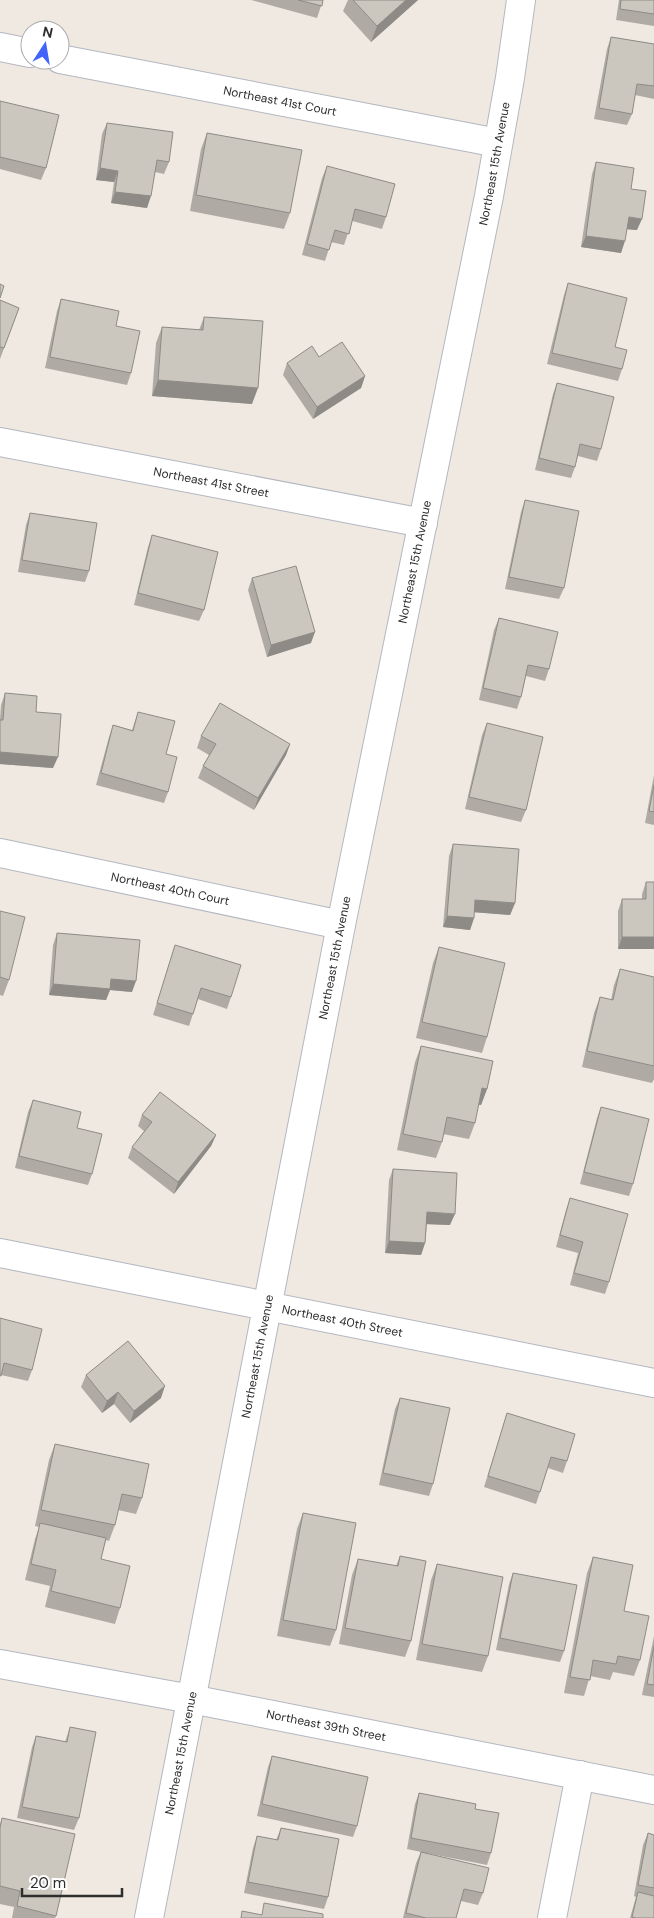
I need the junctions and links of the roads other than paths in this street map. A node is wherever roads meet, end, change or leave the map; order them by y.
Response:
1 (521, 0) edge
2 (0, 47) edge
3 (20, 51) edge
4 (70, 60) edge
5 (498, 143) junction
6 (0, 442) edge
7 (423, 523) junction
8 (0, 852) edge
9 (341, 924) junction
10 (0, 1253) edge
11 (267, 1306) junction
12 (654, 1383) edge
13 (0, 1664) edge
14 (191, 1699) junction
15 (580, 1775) junction
16 (654, 1790) edge
17 (149, 1918) edge
18 (552, 1918) edge

1 - 5 street, Northeast 15th Avenue
2 - 3 street
4 - 5 street, Northeast 41st Court
5 - 7 street, Northeast 15th Avenue
6 - 7 street, Northeast 41st Street
7 - 9 street, Northeast 15th Avenue
8 - 9 street, Northeast 40th Court
9 - 11 street, Northeast 15th Avenue
10 - 11 street, Northeast 40th Street
11 - 12 street, Northeast 40th Street
11 - 14 street, Northeast 15th Avenue
13 - 14 street, Northeast 39th Street
14 - 15 street, Northeast 39th Street
14 - 17 street, Northeast 15th Avenue
15 - 16 street, Northeast 39th Street
15 - 18 street

